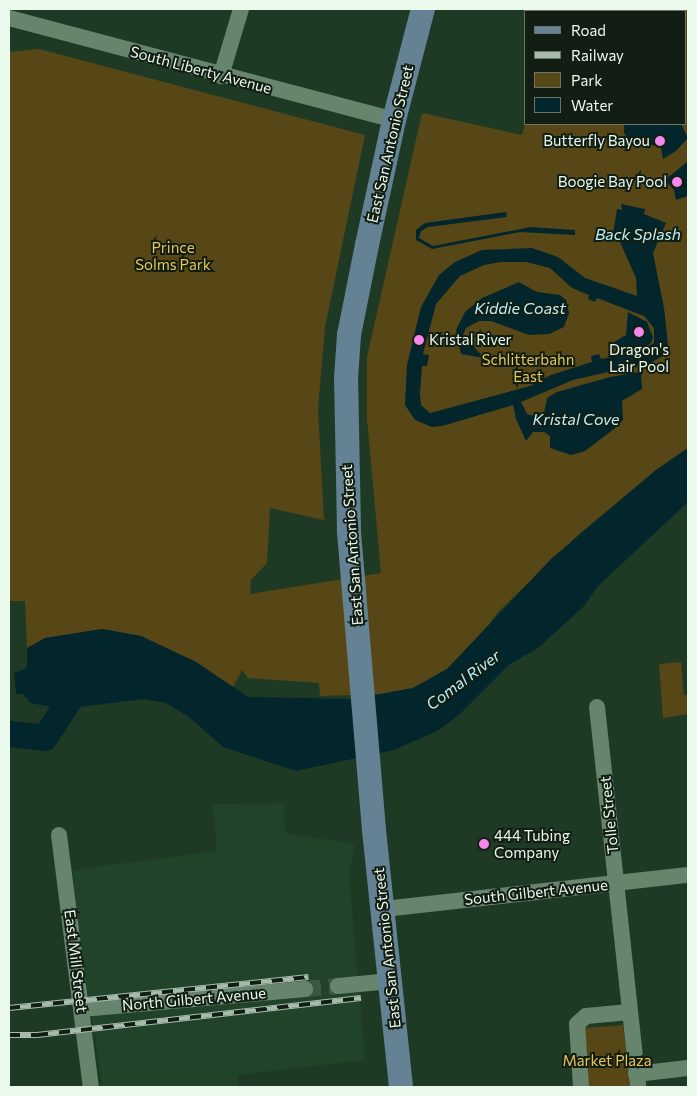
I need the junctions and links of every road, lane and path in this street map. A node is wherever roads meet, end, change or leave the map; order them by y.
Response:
1 (241, 9) edge
2 (423, 9) edge
3 (9, 18) edge
4 (221, 76) junction
5 (394, 120) junction
6 (597, 707) dead end
7 (59, 835) dead end
8 (688, 875) edge
9 (616, 884) junction
10 (384, 909) junction
11 (391, 981) junction
12 (338, 986) tunnel mouth
13 (305, 989) tunnel mouth
14 (82, 1009) junction
15 (630, 1012) junction
16 (688, 1068) edge
17 (637, 1081) edge
18 (90, 1087) edge
19 (401, 1087) edge
20 (581, 1087) edge

1 - 4 street
2 - 5 main road, East San Antonio Street
3 - 4 street, South Liberty Avenue
4 - 5 street, South Liberty Avenue
5 - 10 main road, East San Antonio Street
6 - 9 street, Tolle Street
7 - 14 street, East Mill Street
8 - 9 street, South Gilbert Avenue
9 - 10 street, South Gilbert Avenue
9 - 15 street, Tolle Street
10 - 11 main road, East San Antonio Street
11 - 12 street
11 - 19 main road, East San Antonio Street
13 - 14 street, North Gilbert Avenue
14 - 18 street, East Mill Street
15 - 17 street, Tolle Street
15 - 20 street
16 - 17 street

